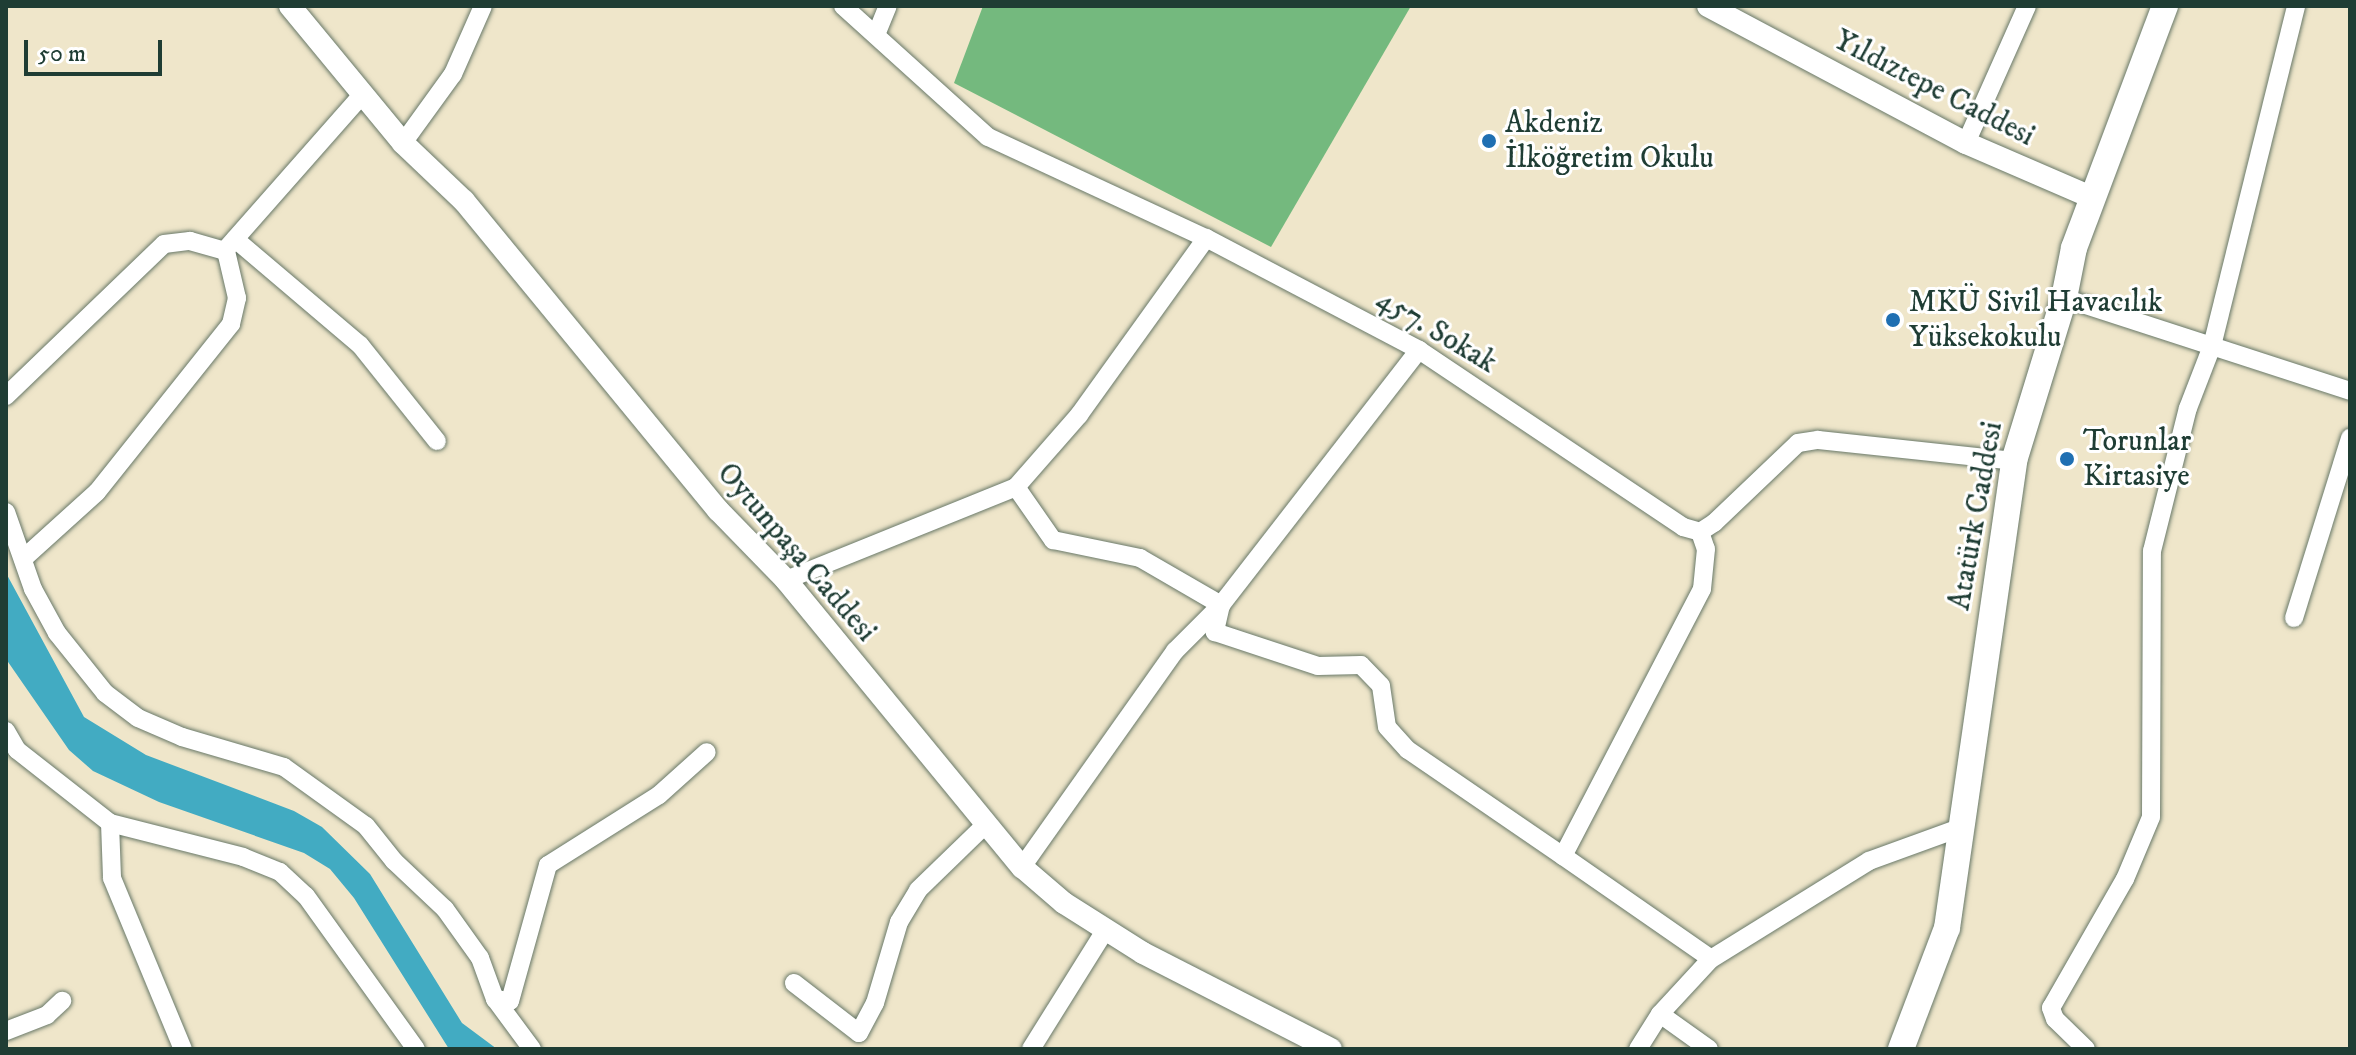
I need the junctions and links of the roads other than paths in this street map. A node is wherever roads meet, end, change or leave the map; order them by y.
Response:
1 (290, 6) edge
2 (483, 6) edge
3 (843, 6) edge
4 (888, 6) edge
5 (1708, 6) edge
6 (2027, 6) edge
7 (2165, 6) edge
8 (2296, 6) edge
9 (876, 35) junction
10 (363, 94) junction
11 (403, 143) junction
12 (1966, 143) junction
13 (2093, 198) junction
14 (1206, 238) junction
15 (230, 245) junction
16 (2064, 298) junction
17 (2212, 346) junction
18 (1419, 350) junction
19 (2350, 391) edge
20 (6, 396) edge
21 (2350, 438) edge
22 (437, 441) dead end
23 (2014, 461) junction
24 (1016, 487) junction
25 (6, 512) edge
26 (1700, 532) junction
27 (24, 558) junction
28 (786, 580) junction
29 (1221, 605) junction
30 (2294, 618) dead end
31 (6, 731) edge
32 (707, 752) dead end
33 (110, 823) junction
34 (986, 824) junction
35 (1965, 826) junction
36 (1563, 856) junction
37 (1022, 867) junction
38 (1106, 929) junction
39 (1711, 959) junction
40 (794, 983) dead end
41 (495, 999) junction
42 (62, 1001) dead end
43 (1660, 1014) junction
44 (6, 1031) edge
45 (183, 1049) edge
46 (416, 1049) edge
47 (532, 1049) edge
48 (1031, 1049) edge
49 (1331, 1049) edge
50 (1638, 1049) edge
51 (1709, 1049) edge
52 (1901, 1049) edge
53 (2086, 1049) edge

1 - 10 street, Oytunpaşa Caddesi
2 - 11 street
3 - 9 street, 457. Sokak
4 - 9 street
5 - 12 street, Yıldıztepe Caddesi
6 - 12 street
7 - 13 main road, Atatürk Caddesi
8 - 17 street
9 - 14 street, 457. Sokak
10 - 11 street, Oytunpaşa Caddesi
10 - 15 street
11 - 28 street, Oytunpaşa Caddesi
12 - 13 street, Yıldıztepe Caddesi
13 - 16 main road, Atatürk Caddesi
14 - 18 street, 457. Sokak
14 - 24 street
15 - 20 street
15 - 22 street
15 - 27 street
16 - 17 street
16 - 23 main road, Atatürk Caddesi
17 - 19 street
17 - 53 street
18 - 26 street, 457. Sokak
18 - 29 street
21 - 30 street
23 - 26 street
23 - 35 main road, Atatürk Caddesi
24 - 28 street
24 - 29 street
25 - 27 street
26 - 36 street
27 - 41 street
28 - 34 street, Oytunpaşa Caddesi
29 - 36 street
29 - 37 street
31 - 33 street
32 - 41 street
33 - 45 street
33 - 46 street
34 - 37 street, Oytunpaşa Caddesi
34 - 40 street
35 - 39 street
35 - 52 main road, Atatürk Caddesi
36 - 39 street
37 - 38 street, Oytunpaşa Caddesi
38 - 48 street
38 - 49 street, Oytunpaşa Caddesi
39 - 43 street
41 - 47 street
42 - 44 street
43 - 50 street
43 - 51 street

